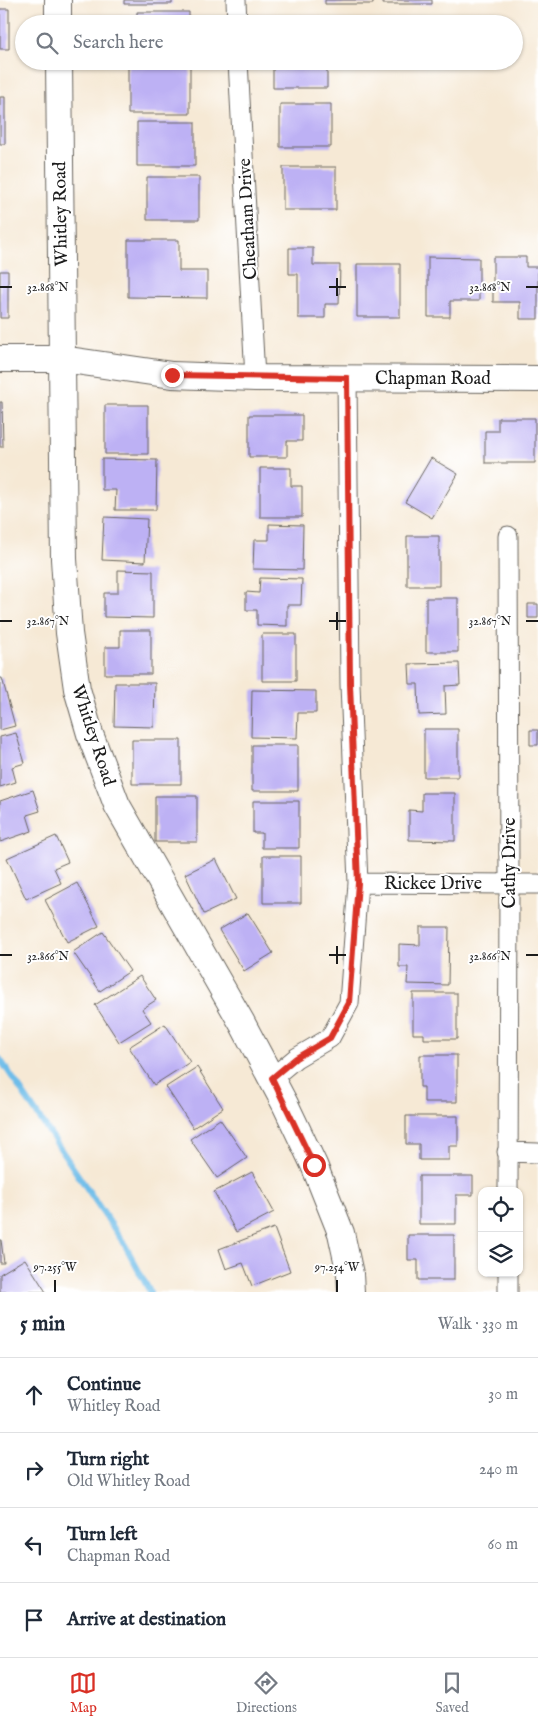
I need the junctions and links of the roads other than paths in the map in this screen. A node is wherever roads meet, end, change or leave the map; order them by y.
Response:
1 (58, 0) edge
2 (236, 0) edge
3 (58, 15) edge
4 (237, 15) edge
5 (59, 70) edge
6 (238, 70) edge
7 (0, 359) edge
8 (62, 359) junction
9 (255, 378) junction
10 (347, 378) junction
11 (538, 378) edge
12 (508, 536) dead end
13 (358, 883) junction
14 (509, 884) junction
15 (538, 884) edge
16 (272, 1078) junction
17 (507, 1152) junction
18 (538, 1153) edge
19 (508, 1187) edge
20 (508, 1277) edge
21 (351, 1292) edge
22 (508, 1292) edge

1 - 3 street
2 - 4 street
5 - 8 street, Whitley Road
6 - 9 street, Cheatham Drive
7 - 8 street, Chapman Road
8 - 9 street, Chapman Road
8 - 16 street, Whitley Road
9 - 10 street, Chapman Road
10 - 11 street, Chapman Road
10 - 13 street
12 - 14 street, Cathy Drive
13 - 14 street, Rickee Drive
13 - 16 street
14 - 15 street, Rickee Drive
14 - 17 street, Cathy Drive
16 - 21 street, Whitley Road
17 - 18 street
17 - 19 street, Cathy Drive
20 - 22 street

